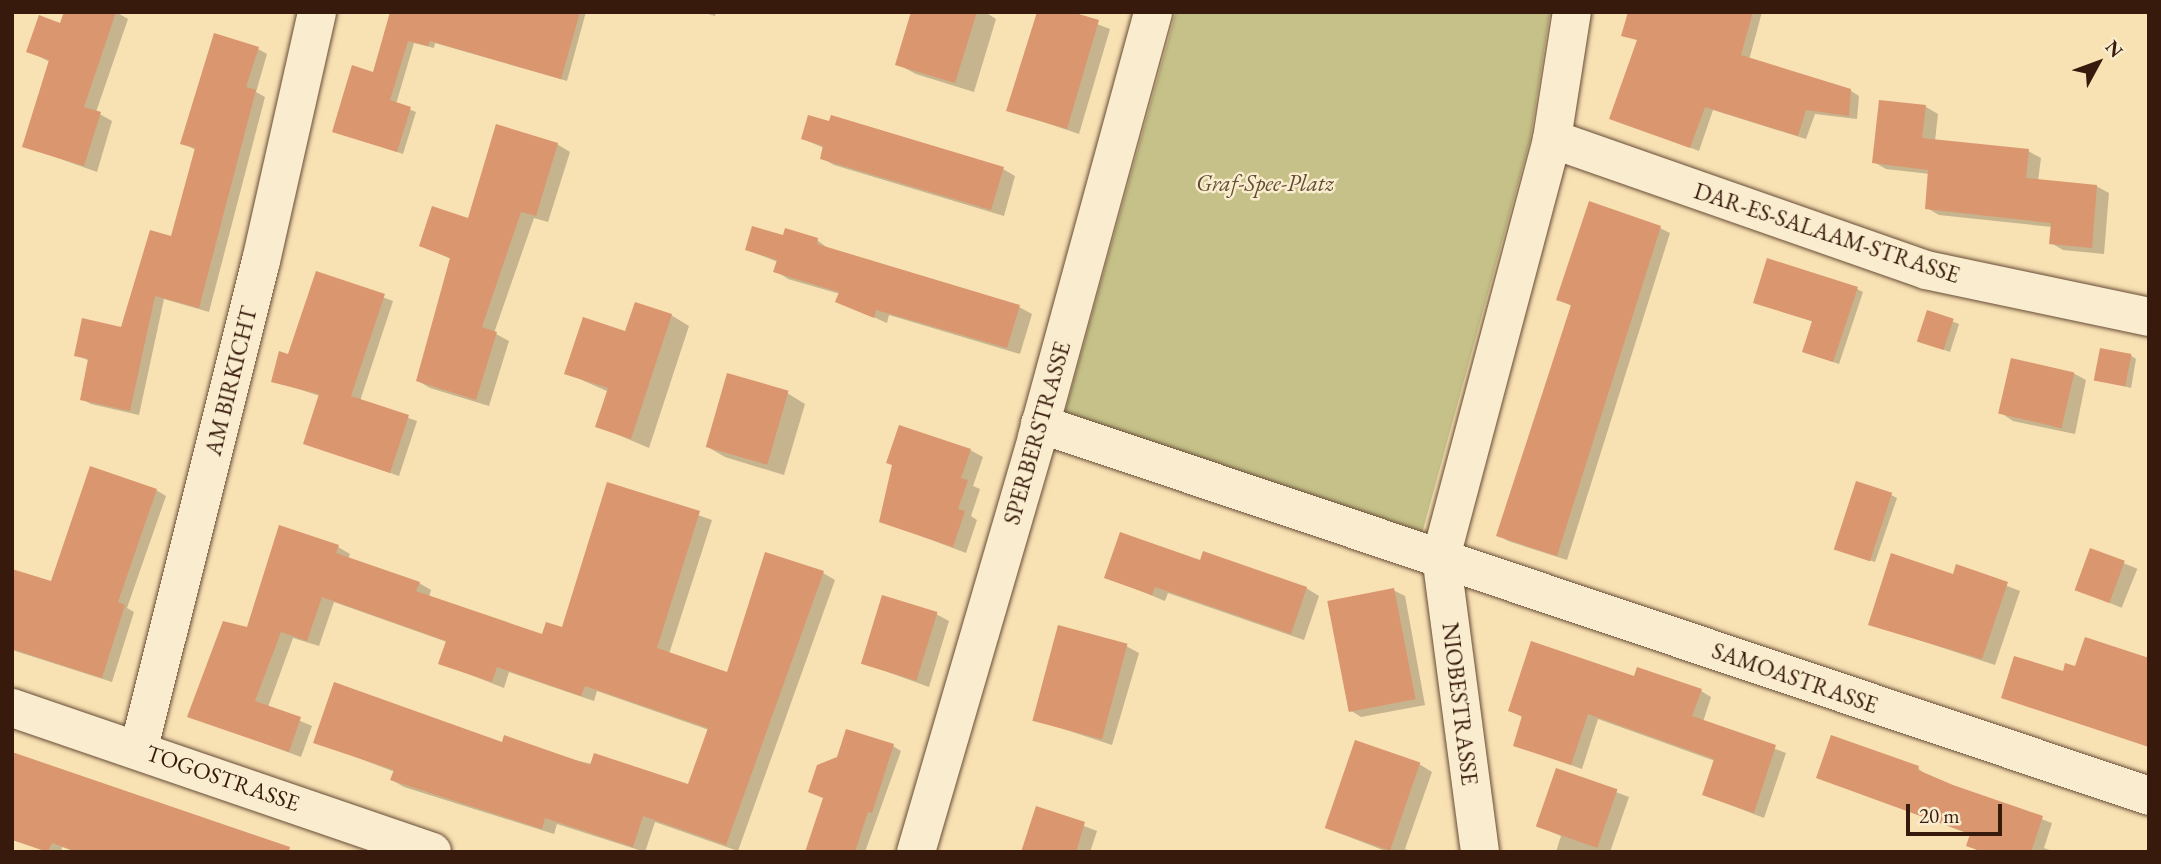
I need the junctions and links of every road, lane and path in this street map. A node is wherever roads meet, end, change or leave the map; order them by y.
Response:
1 (317, 12) edge
2 (1153, 12) edge
3 (1572, 12) edge
4 (1552, 139) junction
5 (2149, 317) edge
6 (1040, 424) junction
7 (1441, 557) junction
8 (12, 708) edge
9 (139, 748) junction
10 (2149, 796) edge
11 (432, 852) edge
12 (916, 852) edge
13 (1480, 852) edge

1 - 9 street, AM BIRKICHT
2 - 6 street, SPERBERSTRASSE
3 - 4 street
4 - 5 street, DAR-ES-SALAAM-STRASSE
4 - 7 street
6 - 7 street
6 - 12 street, SPERBERSTRASSE
7 - 10 street, SAMOASTRASSE
7 - 13 street, NIOBESTRASSE
8 - 9 street, TOGOSTRASSE
9 - 11 street, TOGOSTRASSE

